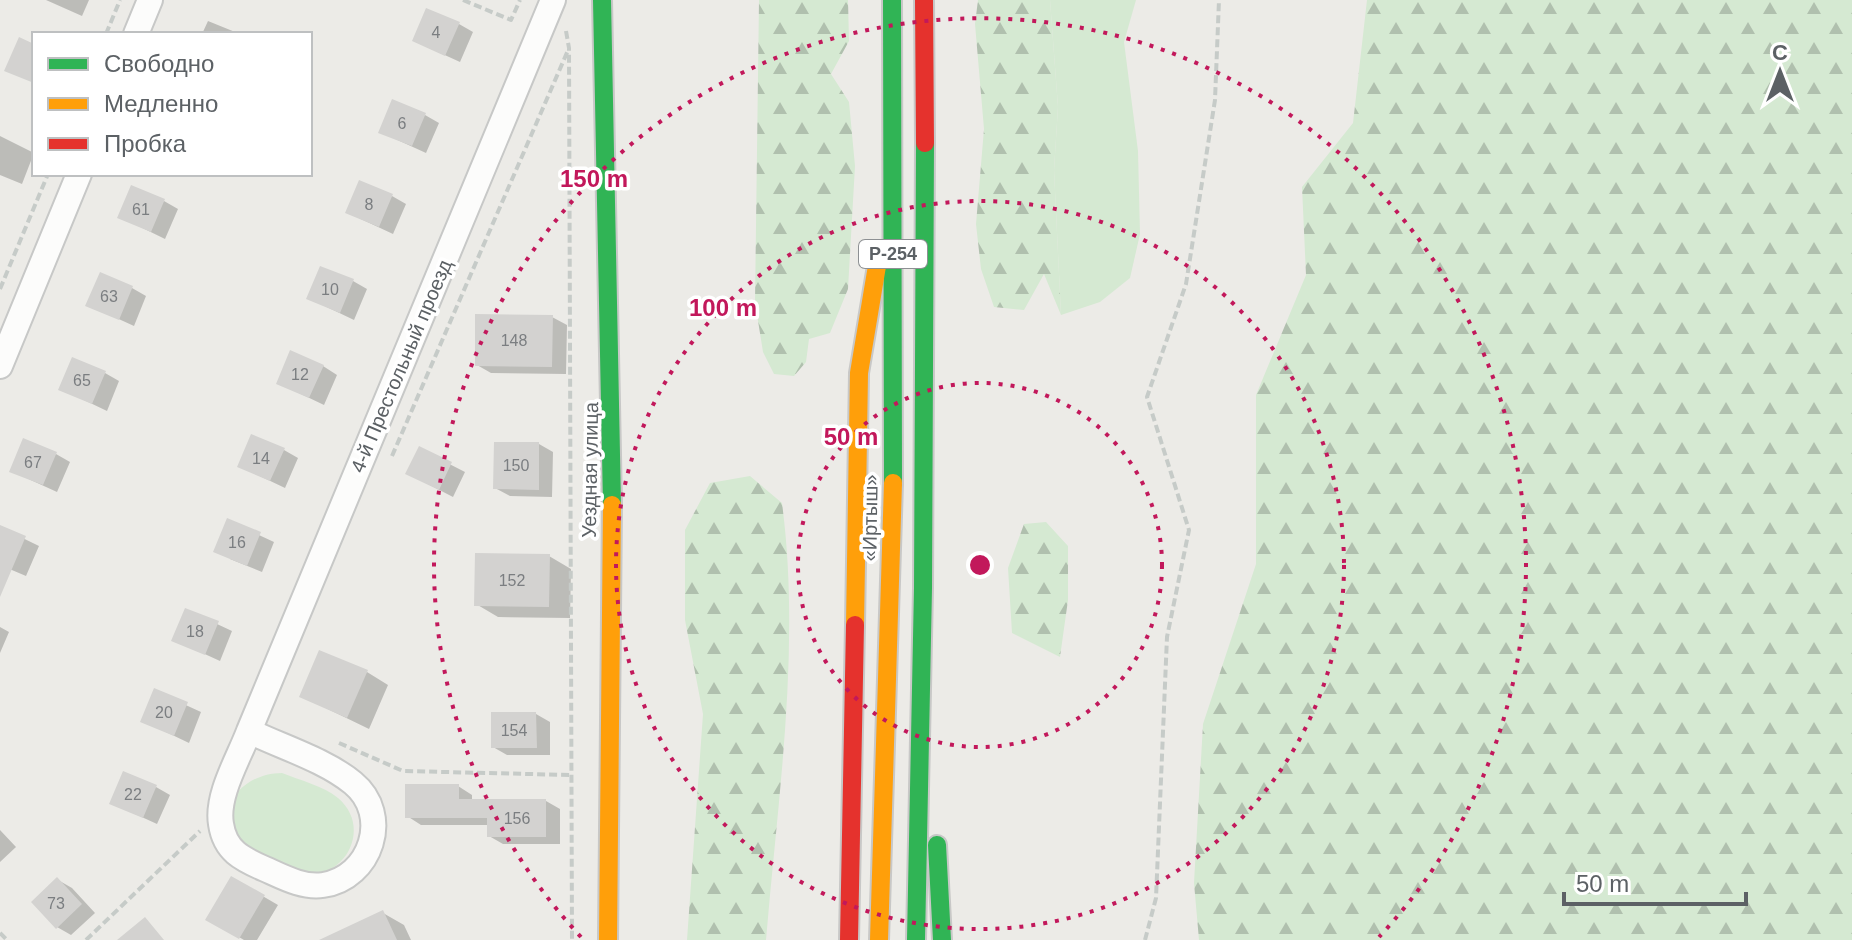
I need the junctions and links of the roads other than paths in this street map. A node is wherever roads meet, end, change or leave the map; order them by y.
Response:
1 (150, 0) edge
2 (553, 0) edge
3 (602, 0) edge
4 (892, 0) edge
5 (924, 0) edge
6 (137, 32) edge
7 (78, 176) edge
8 (893, 181) junction
9 (0, 366) edge
10 (249, 731) junction
11 (924, 747) junction
12 (608, 940) edge
13 (849, 940) edge
14 (879, 940) edge
15 (916, 940) edge
16 (942, 940) edge

1 - 6 street
2 - 10 street, 4-й Престольный проезд
3 - 12 main road, Уездная улица
4 - 8 main road, «Иртыш» / Р-254
5 - 11 main road, Р-254
7 - 9 street
8 - 13 main road
8 - 14 main road, «Иртыш» / Р-254
10 - 10 street, 4-й Престольный проезд
11 - 15 main road, Р-254
11 - 16 main road

